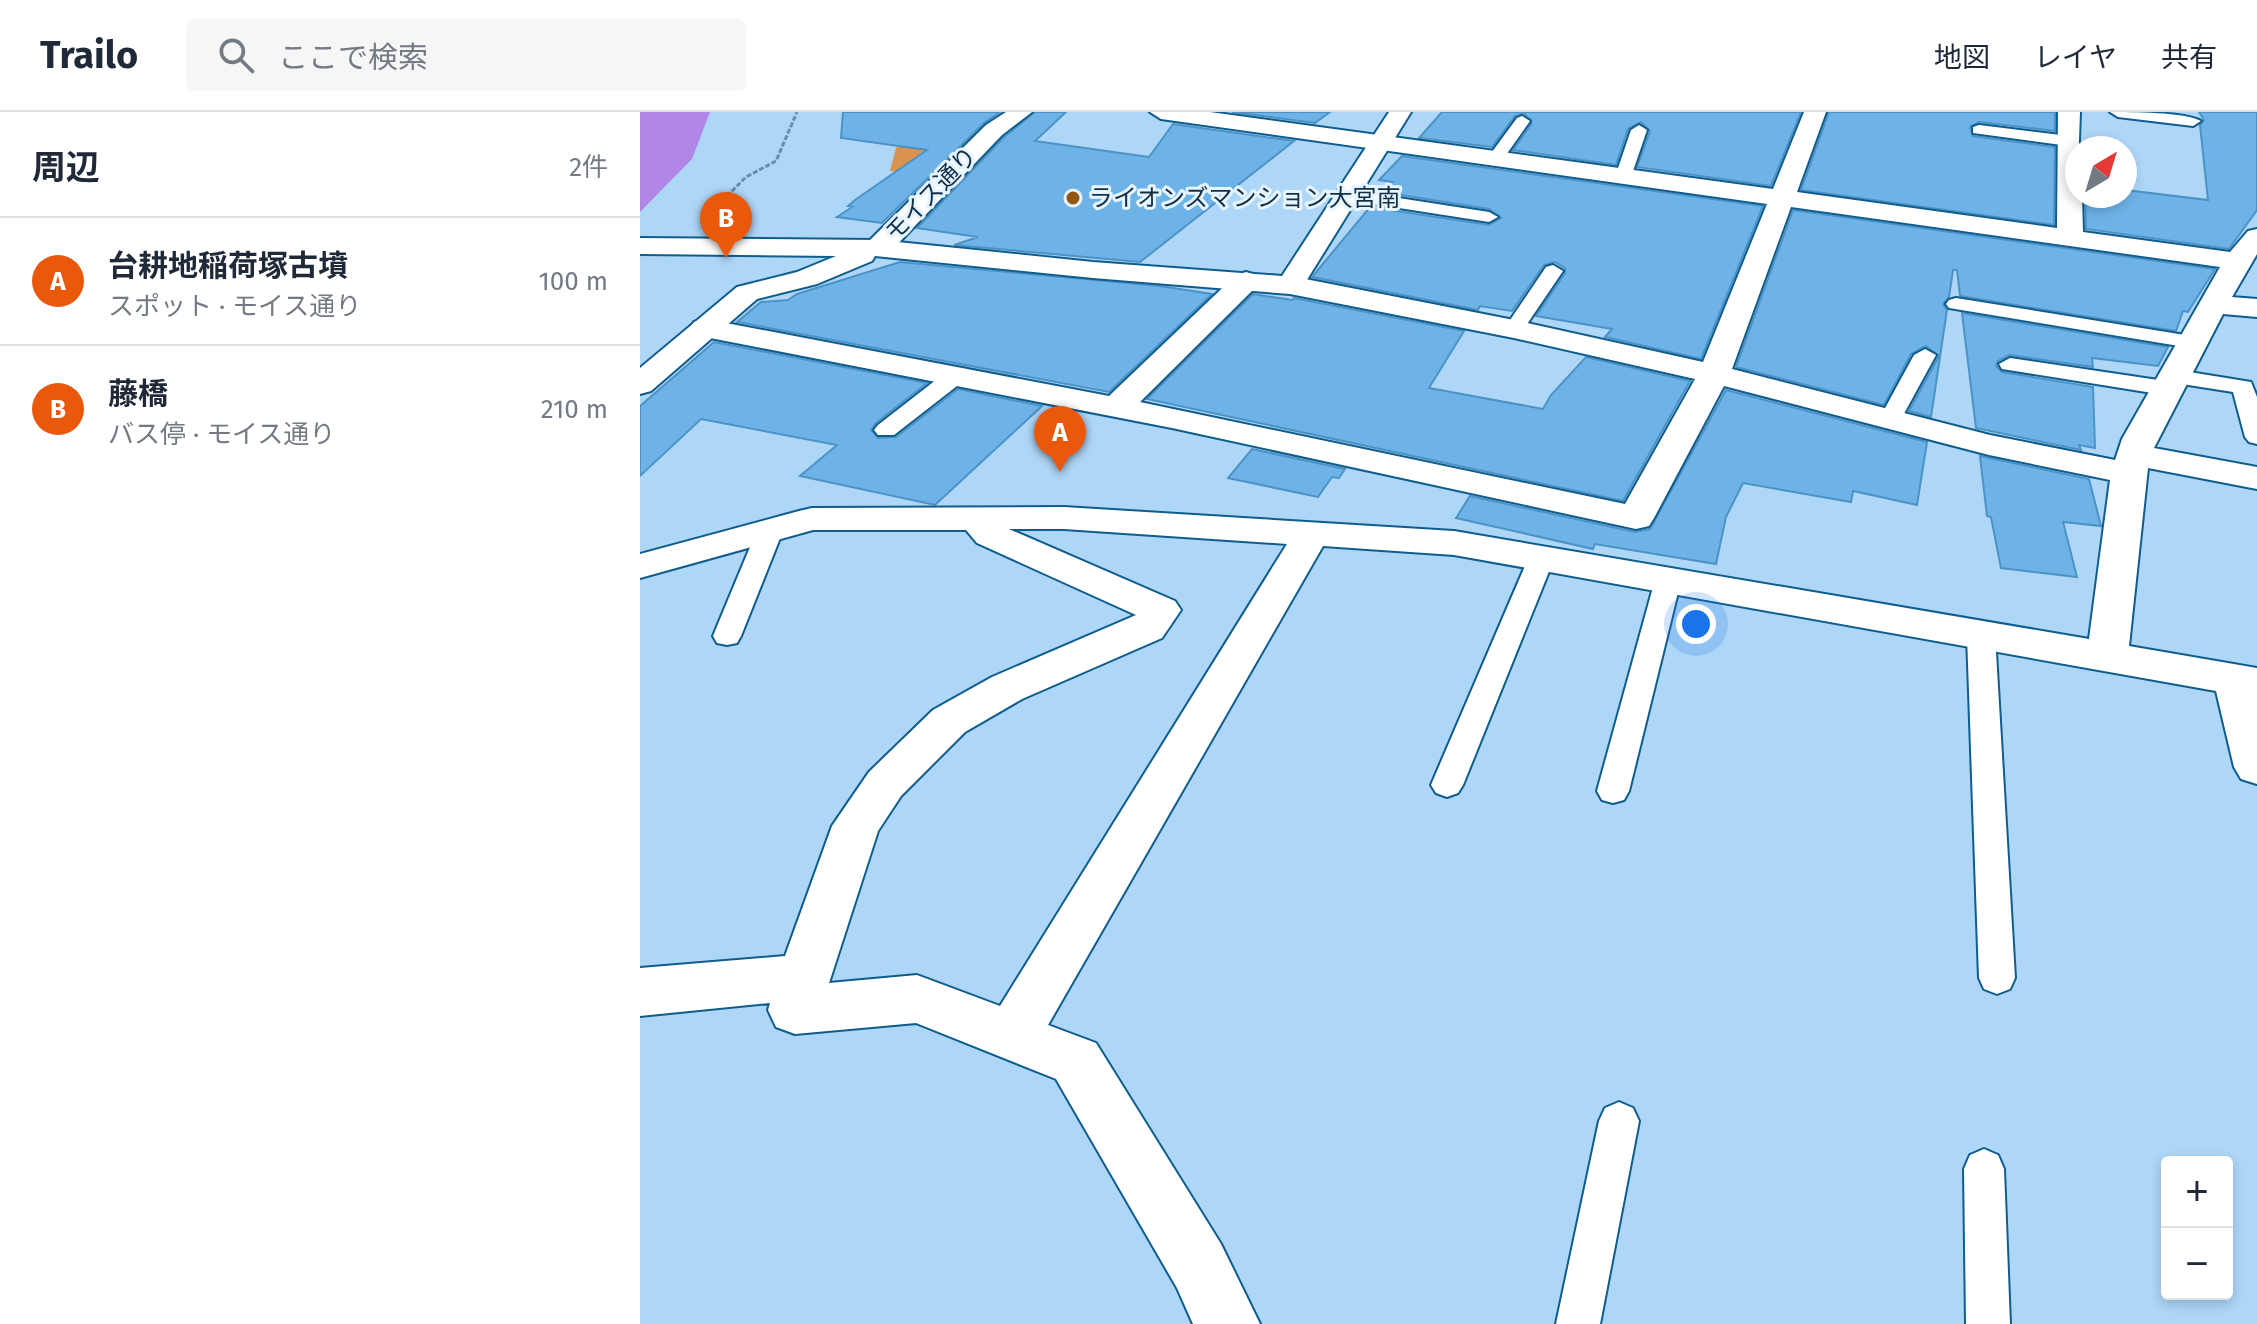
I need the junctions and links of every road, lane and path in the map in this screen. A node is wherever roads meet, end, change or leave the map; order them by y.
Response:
1 (797, 112) edge
2 (1021, 112) edge
3 (1161, 112) edge
4 (1400, 112) edge
5 (1815, 112) edge
6 (2069, 112) edge
7 (2118, 112) edge
8 (1248, 118) edge
9 (1522, 121) dead end
10 (2193, 121) dead end
11 (1639, 130) dead end
12 (1979, 130) dead end
13 (2069, 136) edge
14 (2065, 141) edge
15 (1380, 143) junction
16 (1495, 159) junction
17 (1623, 177) junction
18 (1347, 195) junction
19 (1781, 199) junction
20 (2070, 208) edge
21 (1489, 217) dead end
22 (2070, 240) junction
23 (659, 246) edge
24 (878, 248) junction
25 (2247, 249) edge
26 (1553, 271) dead end
27 (1246, 281) junction
28 (1290, 285) junction
29 (1956, 304) dead end
30 (2215, 304) junction
31 (2257, 308) edge
32 (705, 328) junction
33 (1514, 329) junction
34 (2191, 342) junction
35 (1925, 355) dead end
36 (2010, 364) dead end
37 (958, 374) junction
38 (1714, 374) junction
39 (2168, 382) junction
40 (640, 384) edge
41 (1117, 406) junction
42 (1889, 421) junction
43 (886, 430) dead end
44 (2257, 437) edge
45 (2133, 464) junction
46 (2257, 478) edge
47 (981, 519) junction
48 (771, 528) junction
49 (1311, 535) junction
50 (1541, 559) junction
51 (640, 566) edge
52 (1668, 580) junction
53 (1981, 635) junction
54 (727, 636) dead end
55 (2107, 657) junction
56 (2246, 682) edge
57 (2257, 767) edge
58 (1447, 785) dead end
59 (1613, 791) dead end
60 (804, 977) junction
61 (1997, 978) dead end
62 (640, 992) edge
63 (1011, 1037) junction
64 (1619, 1121) dead end
65 (1984, 1169) dead end
66 (1227, 1324) edge
67 (1578, 1324) edge
68 (1988, 1324) edge

1 - 23 path
2 - 24 street, モイス通り
3 - 8 street
4 - 15 street
5 - 19 street
6 - 13 street
7 - 10 lane
8 - 15 street
9 - 16 lane
11 - 17 lane
12 - 14 lane
15 - 16 street
15 - 18 street
16 - 17 street
17 - 19 street
18 - 21 lane
18 - 28 street
19 - 22 street
19 - 38 street
20 - 22 street
22 - 25 street
23 - 24 street
24 - 27 street
24 - 32 street
25 - 30 street
26 - 33 lane
27 - 28 street
27 - 41 street
28 - 33 street
29 - 34 lane
30 - 31 street
30 - 34 street
32 - 37 street
32 - 40 street
33 - 38 street
34 - 39 street
35 - 42 lane
36 - 39 lane
37 - 41 street
37 - 43 lane
38 - 41 street
38 - 42 street
39 - 44 lane
39 - 45 street
42 - 45 street
45 - 46 street
45 - 55 street
47 - 48 street
47 - 49 street
47 - 60 street
48 - 51 street
48 - 54 lane
49 - 50 street
49 - 63 street
50 - 52 street
50 - 58 lane
52 - 53 street
52 - 59 lane
53 - 55 street
53 - 61 lane
55 - 56 street
56 - 57 street
60 - 62 street
60 - 63 street
63 - 66 street
64 - 67 lane
65 - 68 lane

